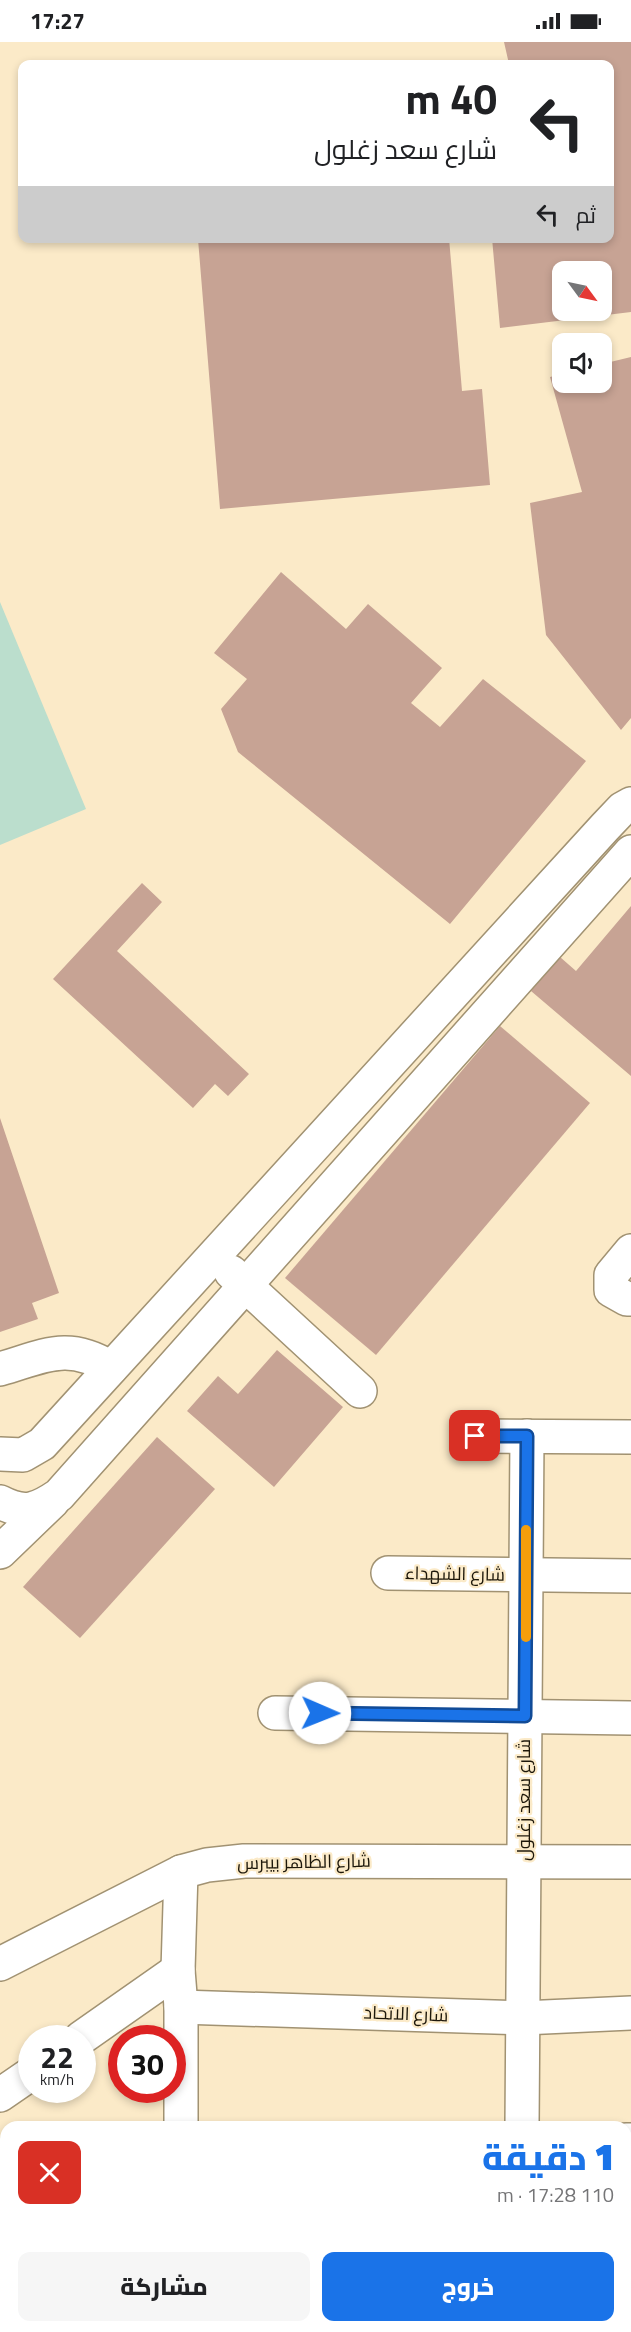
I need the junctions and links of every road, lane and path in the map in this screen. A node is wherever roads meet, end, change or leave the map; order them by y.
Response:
1 (631, 804) edge
2 (631, 852) edge
3 (631, 1251) edge
4 (214, 1256) junction
5 (246, 1286) junction
6 (631, 1299) edge
7 (111, 1368) junction
8 (0, 1369) edge
9 (360, 1391) dead end
10 (475, 1436) dead end
11 (527, 1436) junction
12 (631, 1437) edge
13 (1, 1459) edge
14 (59, 1495) junction
15 (0, 1502) edge
16 (0, 1552) edge
17 (388, 1573) dead end
18 (526, 1575) junction
19 (631, 1576) edge
20 (275, 1713) dead end
21 (525, 1716) junction
22 (631, 1718) edge
23 (524, 1861) junction
24 (631, 1862) edge
25 (181, 1872) junction
26 (0, 1964) edge
27 (178, 1970) junction
28 (181, 2007) junction
29 (631, 2013) edge
30 (523, 2018) junction
31 (96, 2027) edge
32 (18, 2083) edge
33 (0, 2096) edge
34 (181, 2121) edge
35 (522, 2121) edge

1 - 4 street
2 - 5 street
3 - 6 street
4 - 5 street
4 - 7 street
5 - 9 street
5 - 14 street
7 - 8 street
7 - 13 street
10 - 11 street
11 - 12 street
11 - 18 street, شارع سعد زغلول
14 - 15 street
14 - 16 street
17 - 18 street, شارع الشهداء
18 - 19 street, شارع الشهداء
18 - 21 street, شارع سعد زغلول
20 - 21 street
21 - 22 street
21 - 23 street, شارع سعد زغلول
23 - 24 street, شارع الظاهر بيبرس
23 - 25 street, شارع الظاهر بيبرس
23 - 30 street, شارع سعد زغلول
25 - 26 street, شارع الظاهر بيبرس
25 - 27 street
27 - 28 street
27 - 31 street
28 - 30 street, شارع الاتحاد
28 - 34 street
29 - 30 street, شارع الاتحاد
30 - 35 street, شارع سعد زغلول
32 - 33 street

